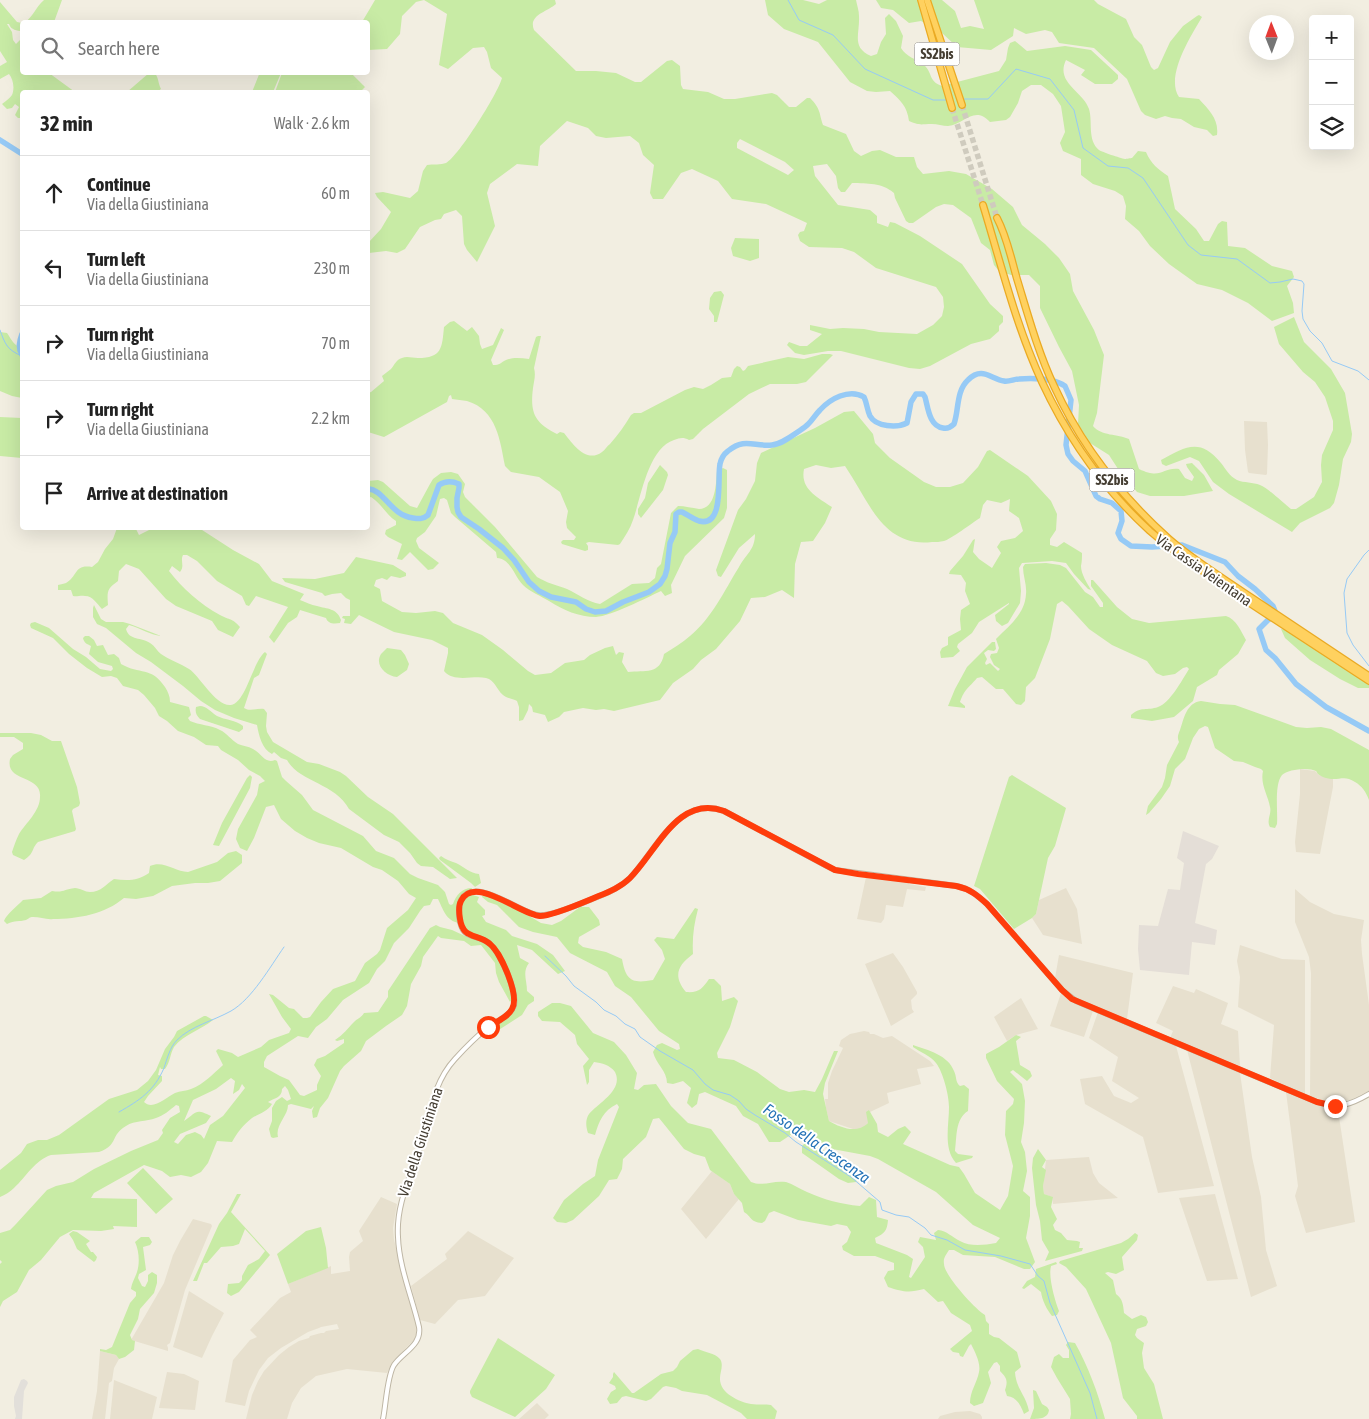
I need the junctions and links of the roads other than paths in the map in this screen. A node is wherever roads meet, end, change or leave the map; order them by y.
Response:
1 (921, 0) edge
2 (927, 0) edge
3 (962, 105) tunnel mouth
4 (952, 108) tunnel mouth
5 (983, 205) tunnel mouth
6 (997, 218) tunnel mouth
7 (1293, 628) junction
8 (1368, 678) edge
9 (1369, 1094) edge
10 (383, 1419) edge

1 - 4 highway, SS2bis
2 - 3 highway, SS2bis
5 - 7 highway, Via Cassia Veientana / SS2bis
6 - 7 highway, Via Cassia Veientana / SS2bis
7 - 8 highway, Via Cassia Veientana / SS2bis
9 - 10 street, Via della Giustiniana

